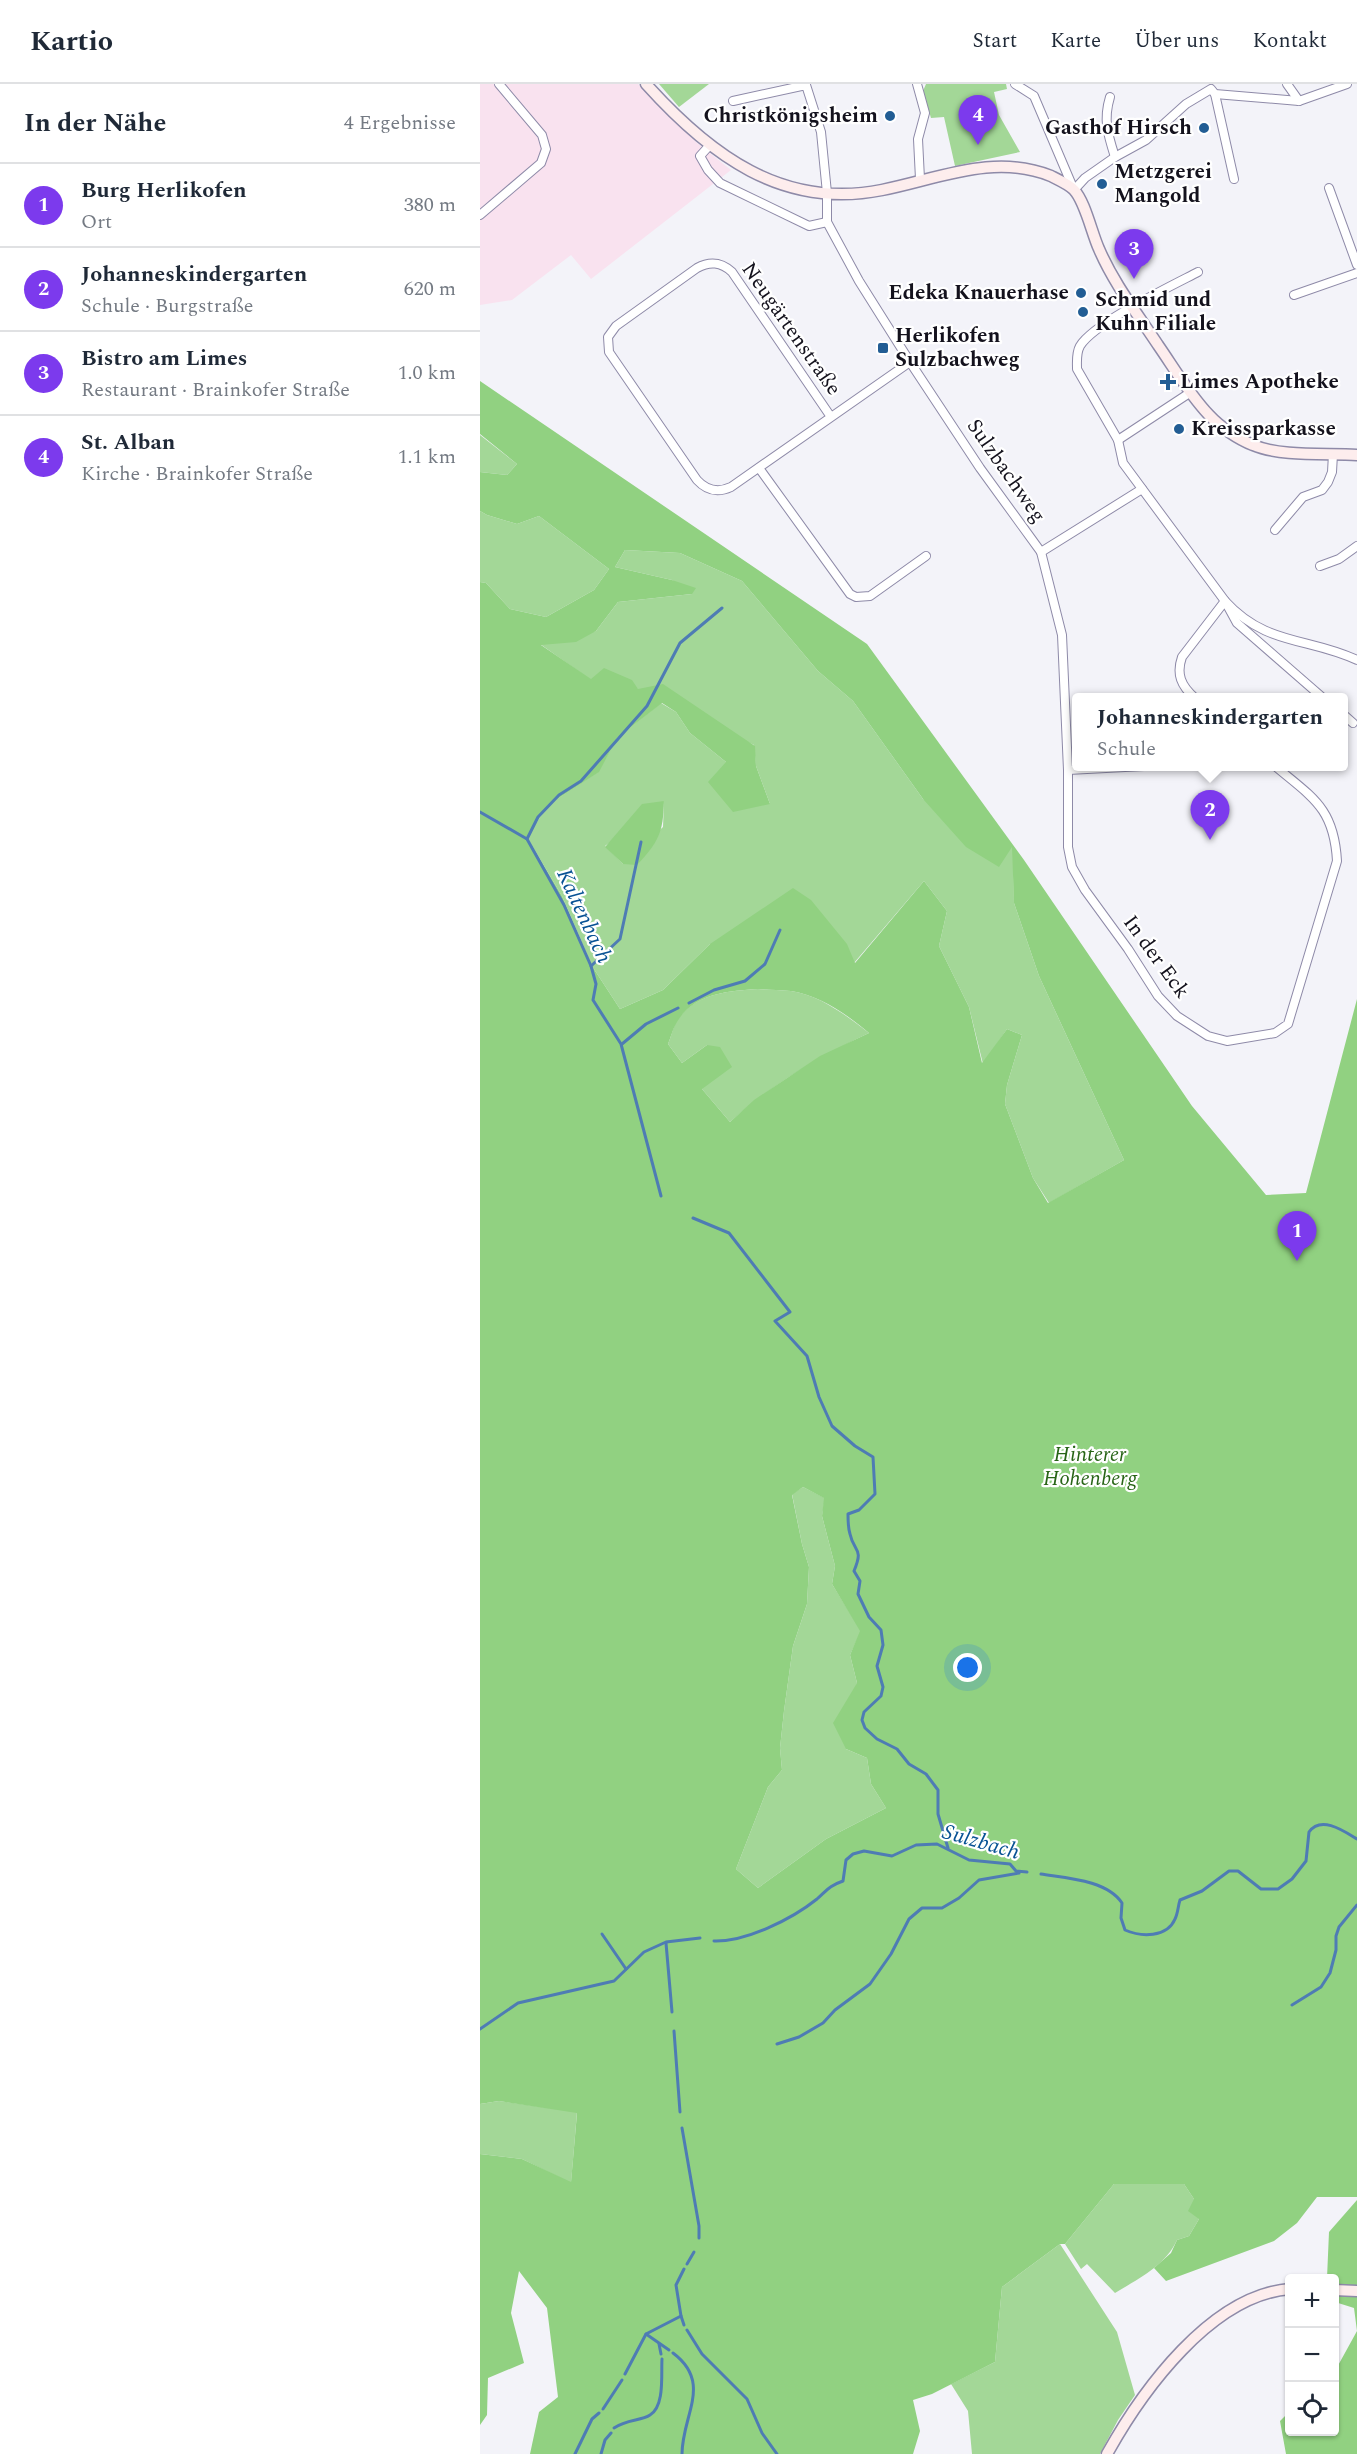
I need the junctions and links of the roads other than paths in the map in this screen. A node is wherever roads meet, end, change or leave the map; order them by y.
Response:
1 (499, 84) edge
2 (646, 84) edge
3 (917, 84) edge
4 (1015, 84) edge
5 (1287, 84) edge
6 (1347, 84) edge
7 (1212, 89) edge
8 (1110, 97) dead end
9 (733, 101) dead end
10 (1299, 101) junction
11 (709, 146) junction
12 (1115, 157) junction
13 (1234, 178) dead end
14 (920, 179) junction
15 (1329, 188) dead end
16 (1074, 190) junction
17 (828, 193) junction
18 (480, 215) edge
19 (827, 222) junction
20 (1357, 265) edge
21 (1198, 272) dead end
22 (1357, 273) edge
23 (1294, 295) dead end
24 (1133, 307) junction
25 (910, 362) junction
26 (1191, 392) junction
27 (831, 417) junction
28 (1118, 440) junction
29 (1333, 454) junction
30 (1357, 455) edge
31 (759, 468) junction
32 (1142, 489) junction
33 (1275, 530) dead end
34 (1357, 546) edge
35 (1041, 552) junction
36 (926, 556) dead end
37 (1320, 566) dead end
38 (1225, 601) junction
39 (1357, 660) edge
40 (1190, 693) edge
41 (1317, 693) edge
42 (1348, 719) edge
43 (1353, 723) dead end
44 (1068, 770) junction
45 (1072, 770) edge
46 (1281, 771) edge
47 (1285, 2290) edge
48 (1339, 2290) edge
49 (1357, 2291) edge
50 (1107, 2454) edge

1 - 18 street
2 - 11 main road
3 - 14 street
4 - 16 street
5 - 10 street
6 - 10 street
7 - 10 street
7 - 12 street
7 - 13 street
8 - 12 street
9 - 17 street
11 - 17 main road
11 - 19 street
12 - 16 street
14 - 16 main road
14 - 17 main road
15 - 20 street
16 - 24 main road
17 - 19 street
19 - 25 street, Sulzbachweg
21 - 24 street
22 - 23 street
24 - 26 main road
24 - 28 street
25 - 27 street, Neugärtenstraße
25 - 35 street, Sulzbachweg
26 - 28 street
26 - 29 main road
27 - 31 street, Neugärtenstraße
27 - 31 street, Neugärtenstraße
28 - 32 street
29 - 30 main road
29 - 33 street
31 - 36 street
32 - 35 street
32 - 38 street
34 - 37 street
35 - 44 street, Sulzbachweg
38 - 39 street
38 - 40 street
38 - 41 street
42 - 43 street
44 - 45 street
44 - 46 street, In der Eck
47 - 50 main road
48 - 49 main road

